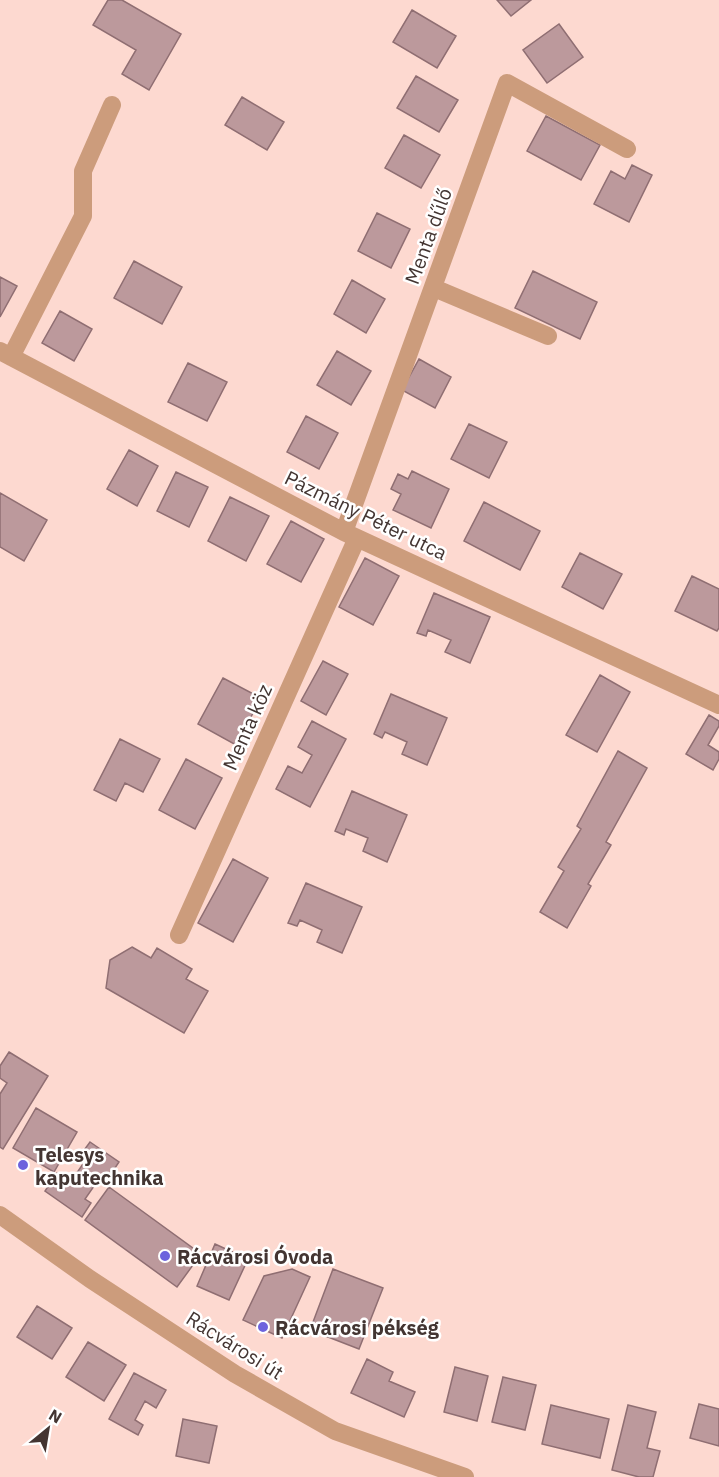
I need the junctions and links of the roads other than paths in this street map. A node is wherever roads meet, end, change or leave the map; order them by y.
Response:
1 (112, 105) dead end
2 (627, 149) dead end
3 (434, 288) junction
4 (548, 336) dead end
5 (5, 354) edge
6 (351, 535) junction
7 (719, 705) edge
8 (179, 935) dead end
9 (0, 1215) edge
10 (465, 1477) edge

1 - 5 street
2 - 3 street, Menta dűlő
3 - 4 street
3 - 6 street, Menta dűlő
5 - 6 street, Pázmány Péter utca
6 - 7 street, Pázmány Péter utca
6 - 8 street, Menta köz
9 - 10 street, Rácvárosi út

